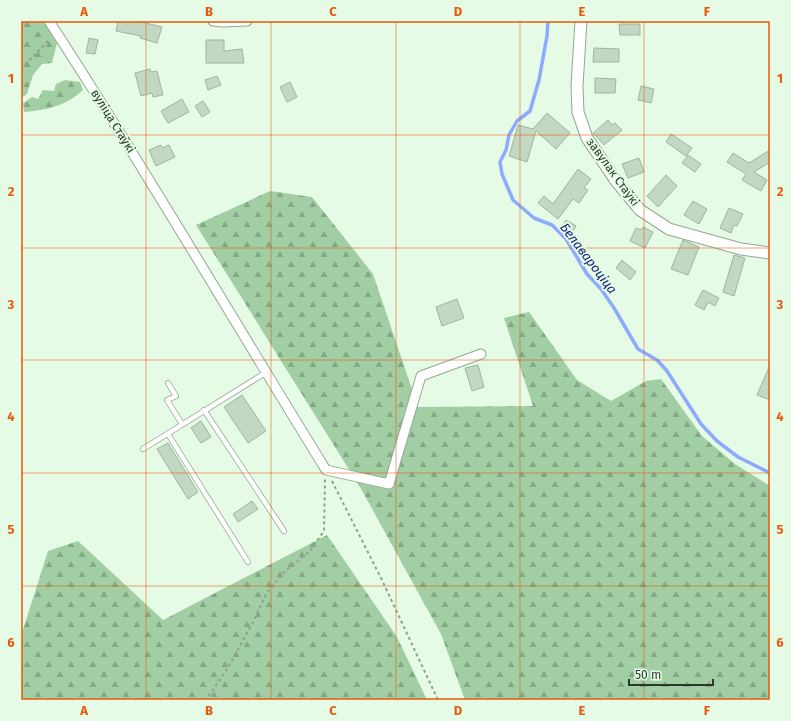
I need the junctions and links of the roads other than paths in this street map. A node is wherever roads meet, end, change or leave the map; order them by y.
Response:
1 (49, 21) edge
2 (213, 21) edge
3 (247, 21) edge
4 (582, 21) edge
5 (770, 253) edge
6 (481, 354) dead end
7 (265, 373) junction
8 (168, 383) dead end
9 (204, 410) junction
10 (182, 424) junction
11 (168, 434) junction
12 (143, 449) dead end
13 (284, 531) dead end
14 (248, 562) dead end

1 - 7 street, вуліца Стаўкі
2 - 3 street
4 - 5 street, завулак Стаўкі
6 - 7 street, вуліца Стаўкі
7 - 9 lane
8 - 10 lane
9 - 10 lane
9 - 13 lane
10 - 11 lane
11 - 12 lane
11 - 14 lane

